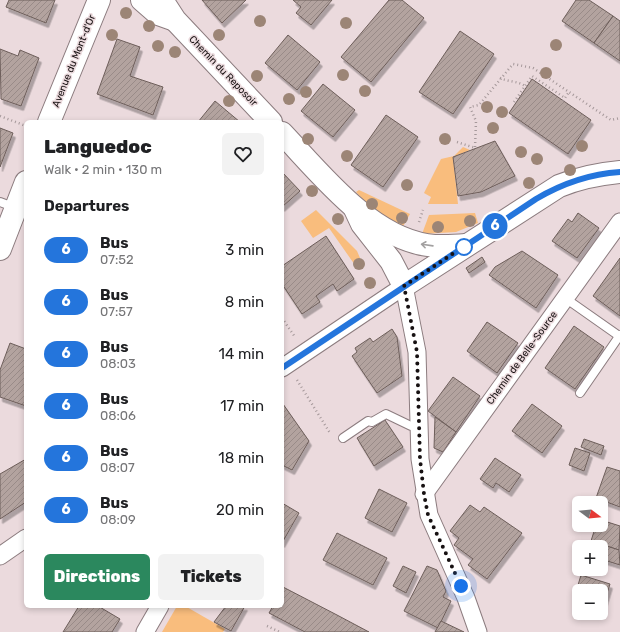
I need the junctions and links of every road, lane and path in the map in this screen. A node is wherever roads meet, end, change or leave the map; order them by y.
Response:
1 (99, 0) edge
2 (142, 0) edge
3 (162, 0) edge
4 (175, 20) junction
5 (500, 78) junction
6 (525, 86) junction
7 (569, 92) junction
8 (514, 102) dead end
9 (0, 116) edge
10 (620, 118) edge
11 (50, 120) edge
12 (270, 120) edge
13 (24, 125) edge
14 (284, 135) edge
15 (457, 142) dead end
16 (620, 172) edge
17 (24, 185) edge
18 (8, 205) edge
19 (355, 208) junction
20 (620, 222) edge
21 (466, 245) junction
22 (0, 249) edge
23 (404, 286) junction
24 (566, 298) junction
25 (284, 321) edge
26 (620, 336) edge
27 (295, 337) dead end
28 (284, 367) edge
29 (297, 380) dead end
30 (580, 392) dead end
31 (419, 426) junction
32 (332, 434) dead end
33 (343, 438) dead end
34 (424, 494) junction
35 (24, 539) edge
36 (0, 556) edge
37 (159, 608) edge
38 (267, 626) dead end
39 (145, 632) edge
40 (280, 632) edge
41 (478, 632) edge

1 - 11 street, Avenue du Mont-d'Or
2 - 4 street, Chemin du Reposoir
3 - 4 street, Chemin du Reposoir
4 - 12 street, Chemin du Reposoir
5 - 6 path
5 - 7 path
5 - 15 path
6 - 7 path
6 - 8 path
7 - 10 path
9 - 13 path
14 - 19 street
16 - 21 street
17 - 18 street
18 - 22 street
21 -> 19 street
19 - 23 street
20 - 24 street, Chemin de Belle-Source
21 - 23 street
23 - 28 street
23 - 31 street
24 - 26 lane
24 - 34 street, Chemin de Belle-Source
25 - 27 path
26 - 30 lane
29 - 32 path
31 - 33 lane
31 - 34 street
34 - 41 street
35 - 36 street
37 - 39 street
38 - 40 path

